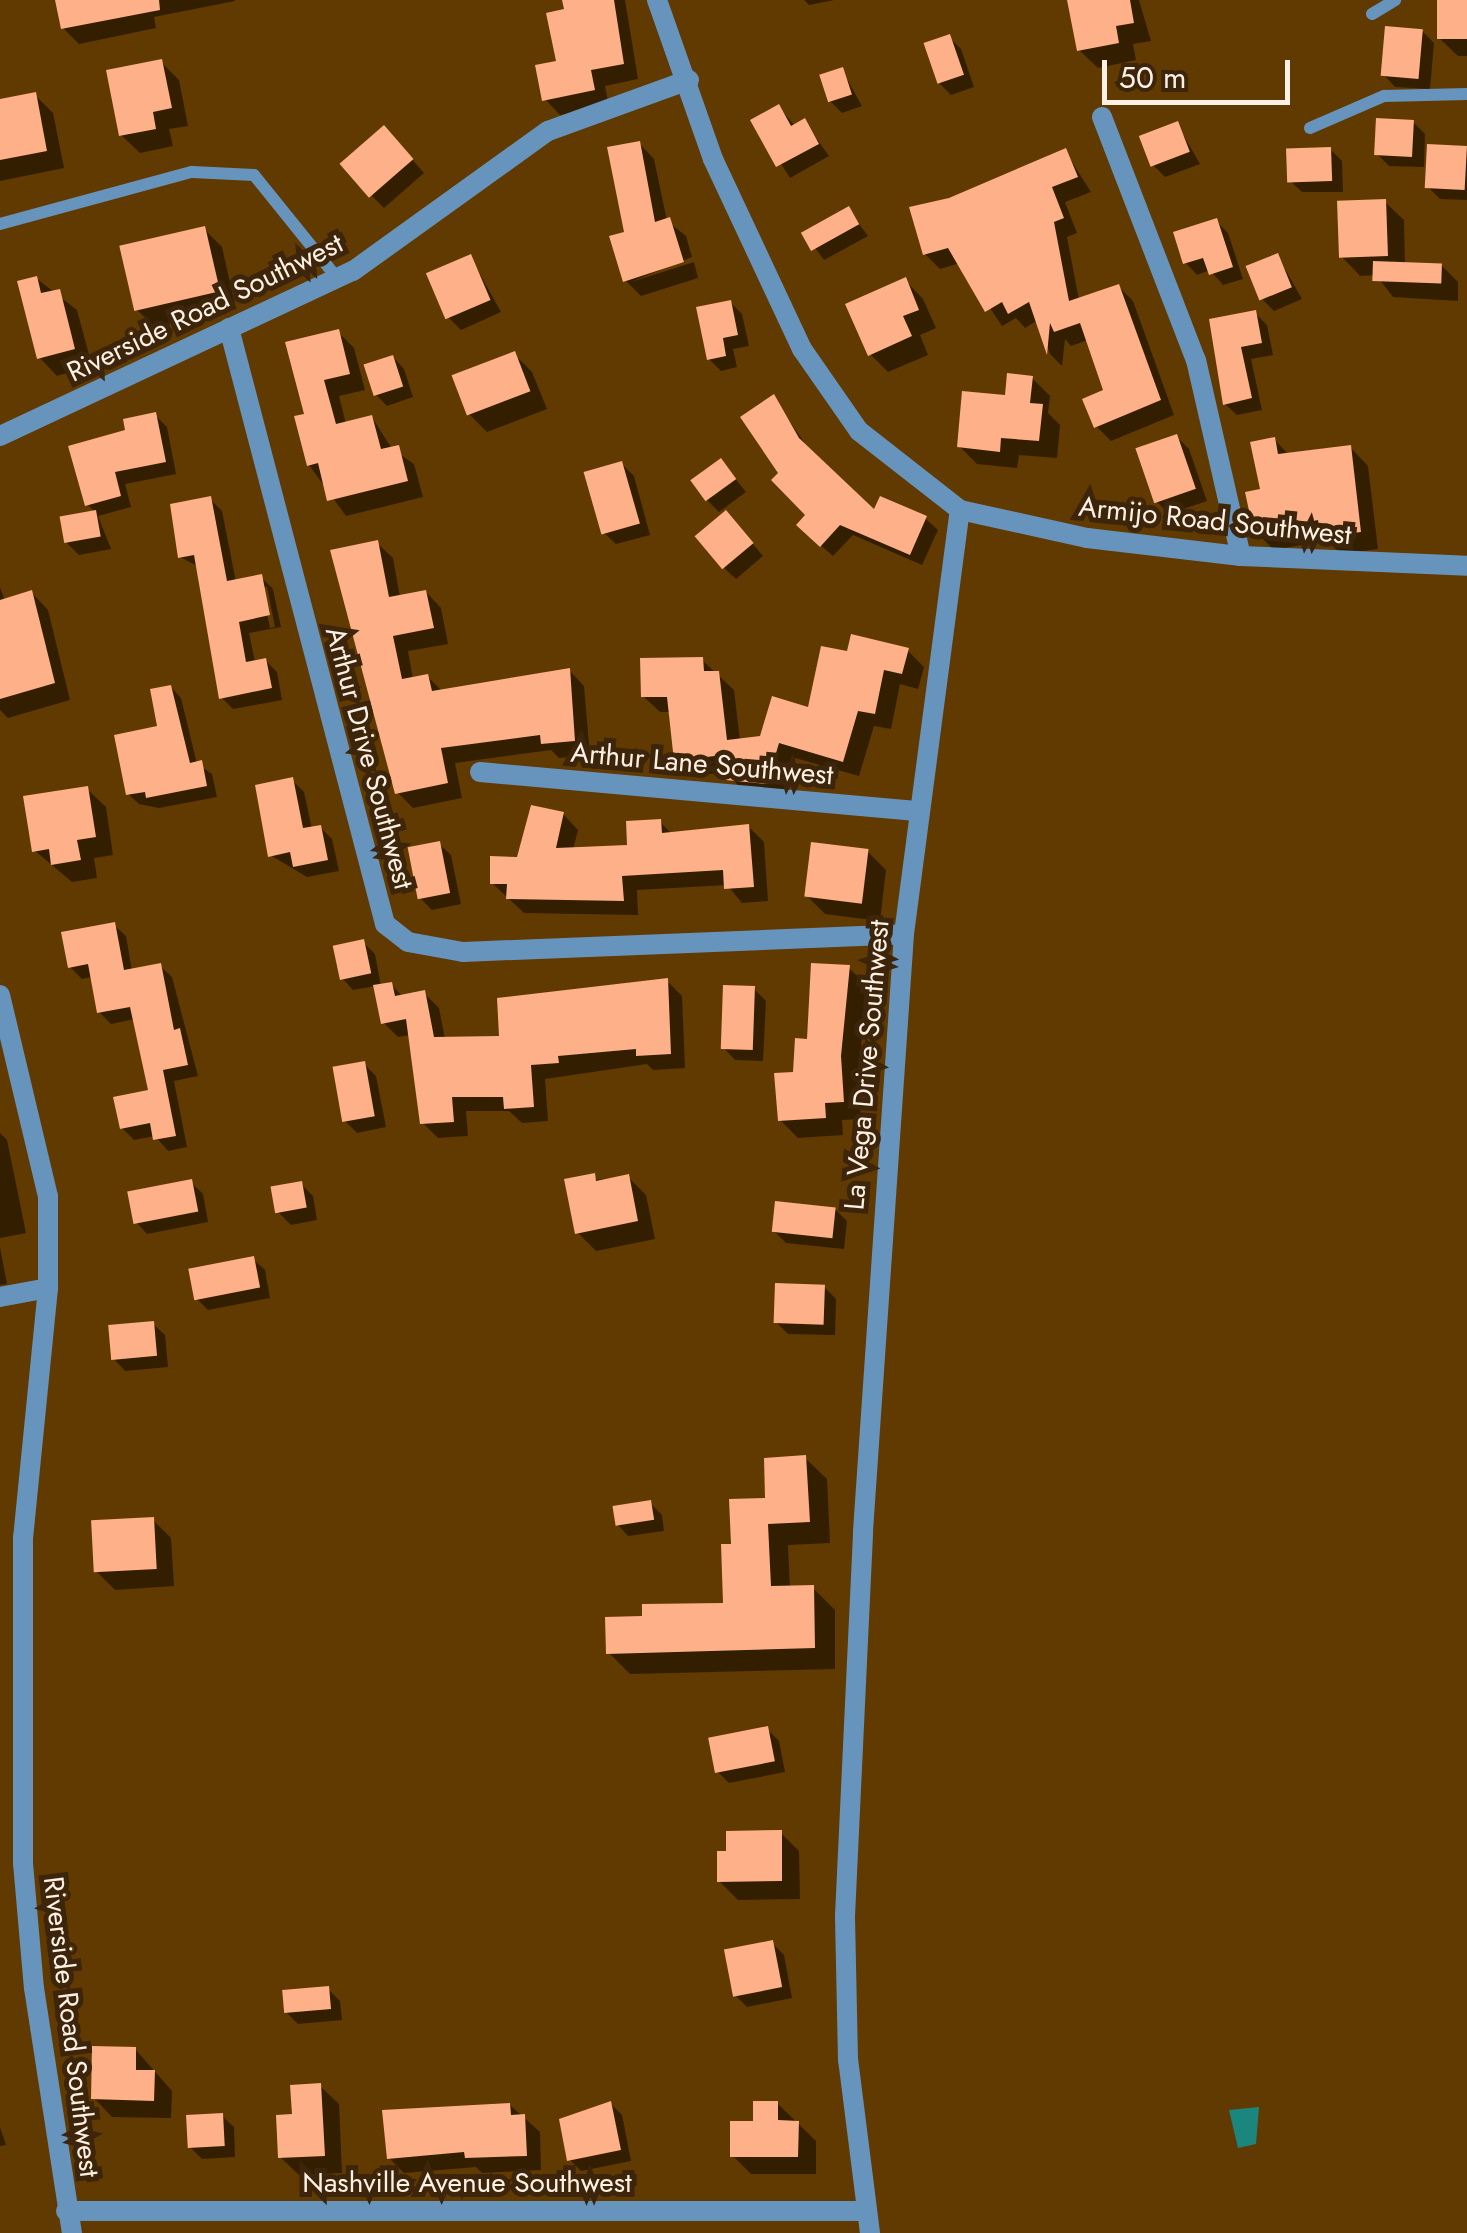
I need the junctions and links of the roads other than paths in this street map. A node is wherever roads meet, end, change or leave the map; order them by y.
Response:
1 (657, 0) edge
2 (1395, 0) edge
3 (1372, 14) dead end
4 (689, 80) junction
5 (1467, 94) edge
6 (1102, 117) dead end
7 (1310, 128) dead end
8 (0, 224) edge
9 (337, 278) junction
10 (229, 328) junction
11 (0, 436) edge
12 (960, 510) junction
13 (1241, 556) junction
14 (1467, 566) edge
15 (480, 772) dead end
16 (919, 811) junction
17 (904, 934) junction
18 (0, 995) edge
19 (48, 1288) junction
20 (0, 1297) edge
21 (66, 2211) junction
22 (867, 2211) junction
23 (72, 2233) edge
24 (870, 2233) edge

1 - 4 street
2 - 3 lane
4 - 9 street, Riverside Road Southwest
4 - 12 street
5 - 7 lane
6 - 13 street
8 - 9 lane
9 - 10 street, Riverside Road Southwest
10 - 11 street, Riverside Road Southwest
10 - 17 street, Arthur Drive Southwest
12 - 13 street, Armijo Road Southwest
12 - 16 street, La Vega Drive Southwest
13 - 14 street, Armijo Road Southwest
15 - 16 street, Arthur Lane Southwest
16 - 17 street, La Vega Drive Southwest
17 - 22 street, La Vega Drive Southwest
18 - 19 street, Riverside Road Southwest
19 - 20 street
19 - 21 street, Riverside Road Southwest
21 - 22 street, Nashville Avenue Southwest
21 - 23 street, Riverside Road Southwest
22 - 24 street, La Vega Drive Southwest

